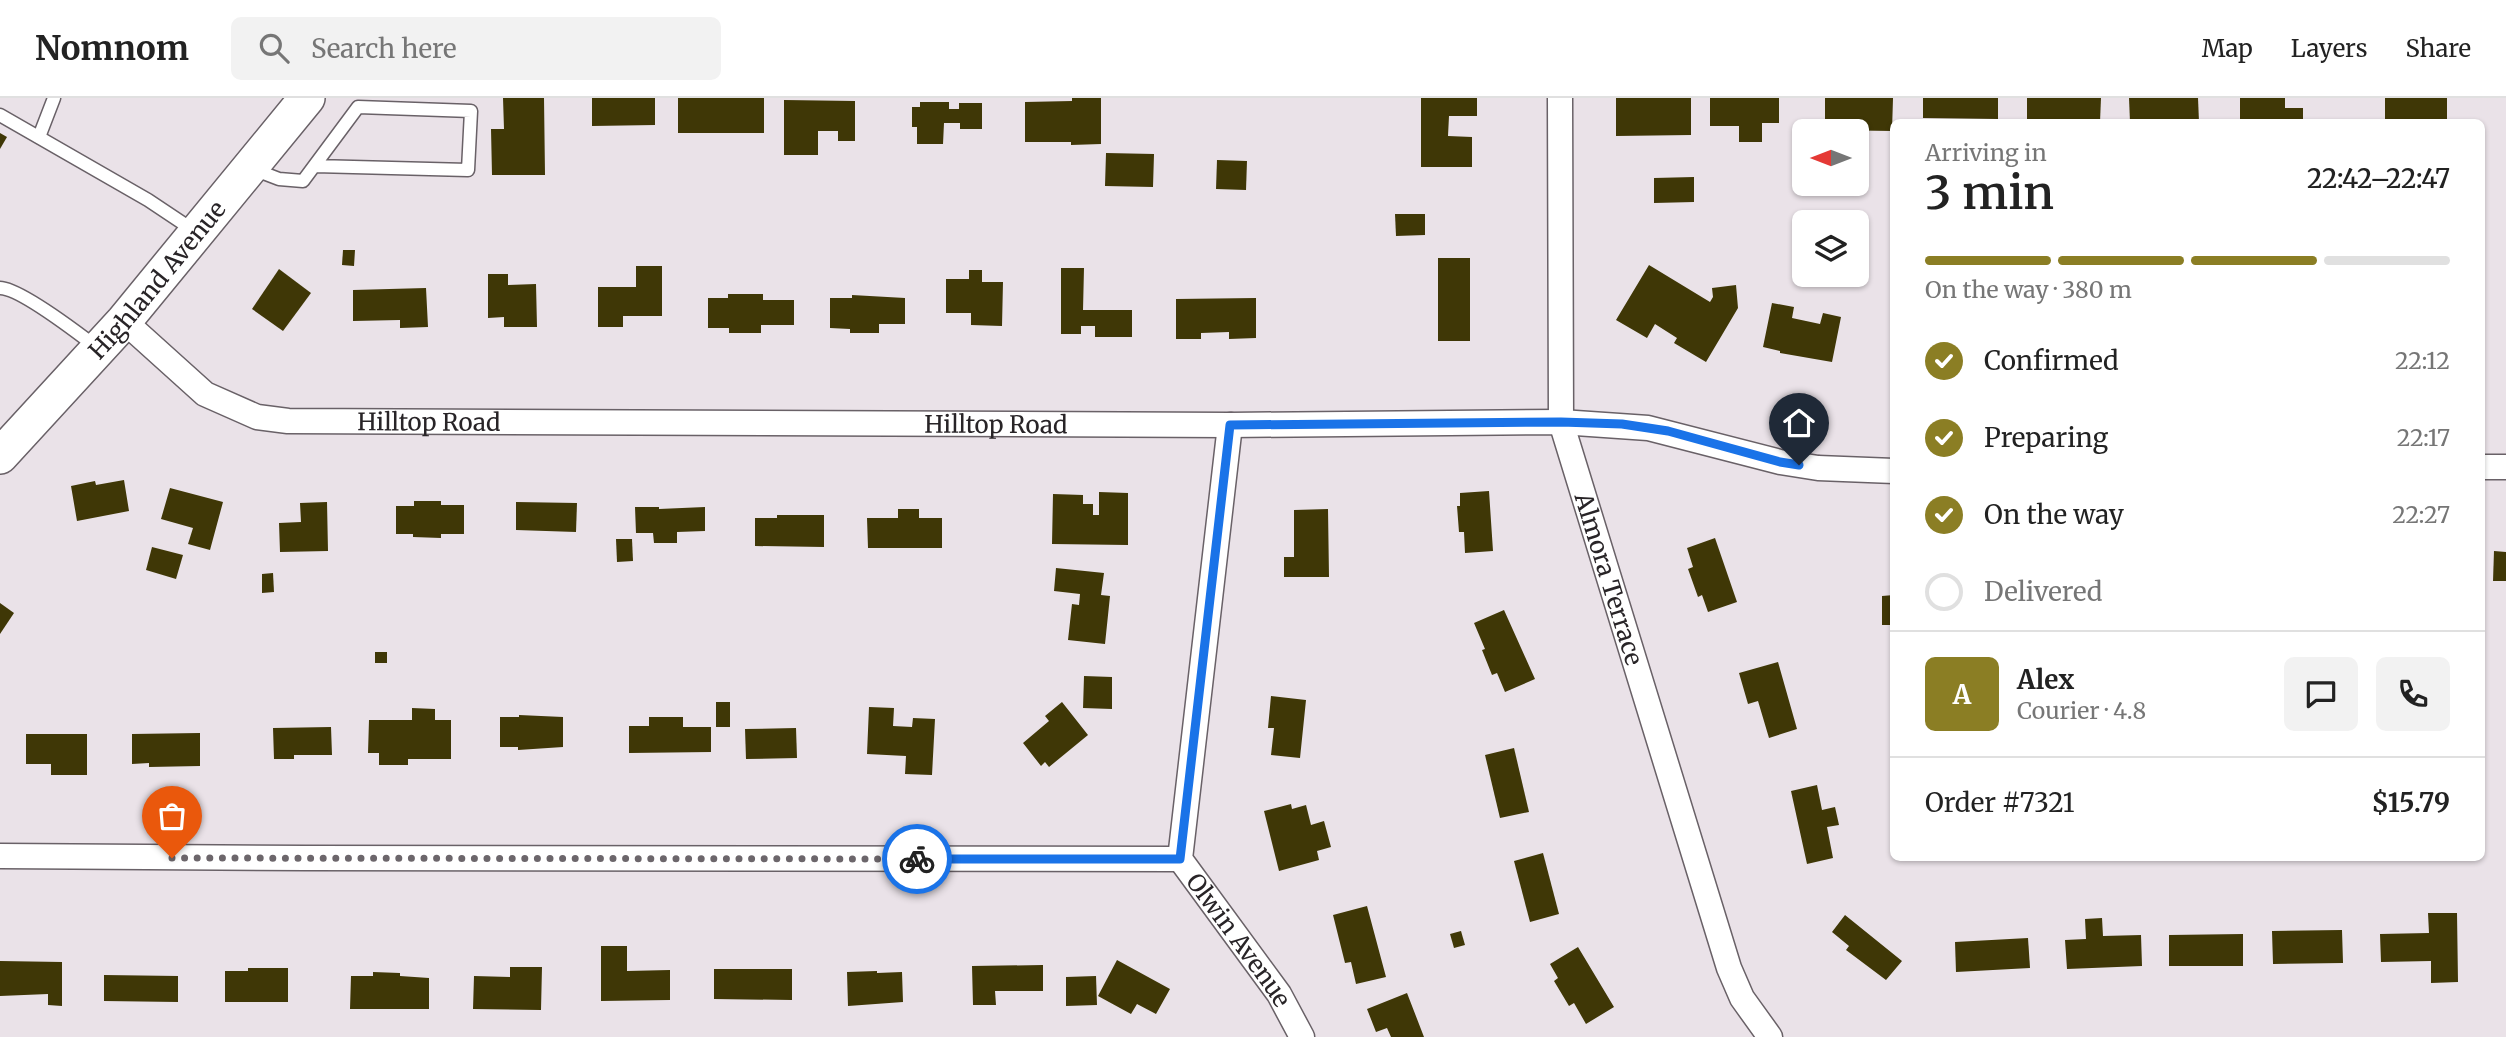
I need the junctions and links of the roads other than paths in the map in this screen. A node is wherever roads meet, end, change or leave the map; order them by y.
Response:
1 (54, 98) edge
2 (307, 98) edge
3 (1560, 98) edge
4 (0, 115) edge
5 (39, 137) junction
6 (315, 166) junction
7 (249, 168) junction
8 (196, 232) junction
9 (0, 288) edge
10 (124, 321) junction
11 (99, 349) junction
12 (1561, 422) junction
13 (1230, 425) junction
14 (0, 456) edge
15 (2485, 467) edge
16 (2506, 467) edge
17 (1890, 471) edge
18 (0, 856) edge
19 (1180, 859) junction
20 (1302, 1037) edge
21 (1770, 1037) edge

1 - 5 lane
2 - 7 main road, Highland Avenue
3 - 12 street, Almora Terrace
4 - 5 lane
5 - 8 lane
6 - 6 lane
6 - 7 lane
7 - 8 main road, Highland Avenue
8 - 10 main road, Highland Avenue
9 - 11 lane
10 - 11 main road, Highland Avenue
10 - 13 street, Hilltop Road
11 - 14 main road, Highland Avenue
12 - 13 street, Hilltop Road
12 - 17 street, Hilltop Road
12 - 21 street, Almora Terrace
13 - 19 street, Olwin Avenue
15 - 16 street
18 - 19 street
19 - 20 street, Olwin Avenue

